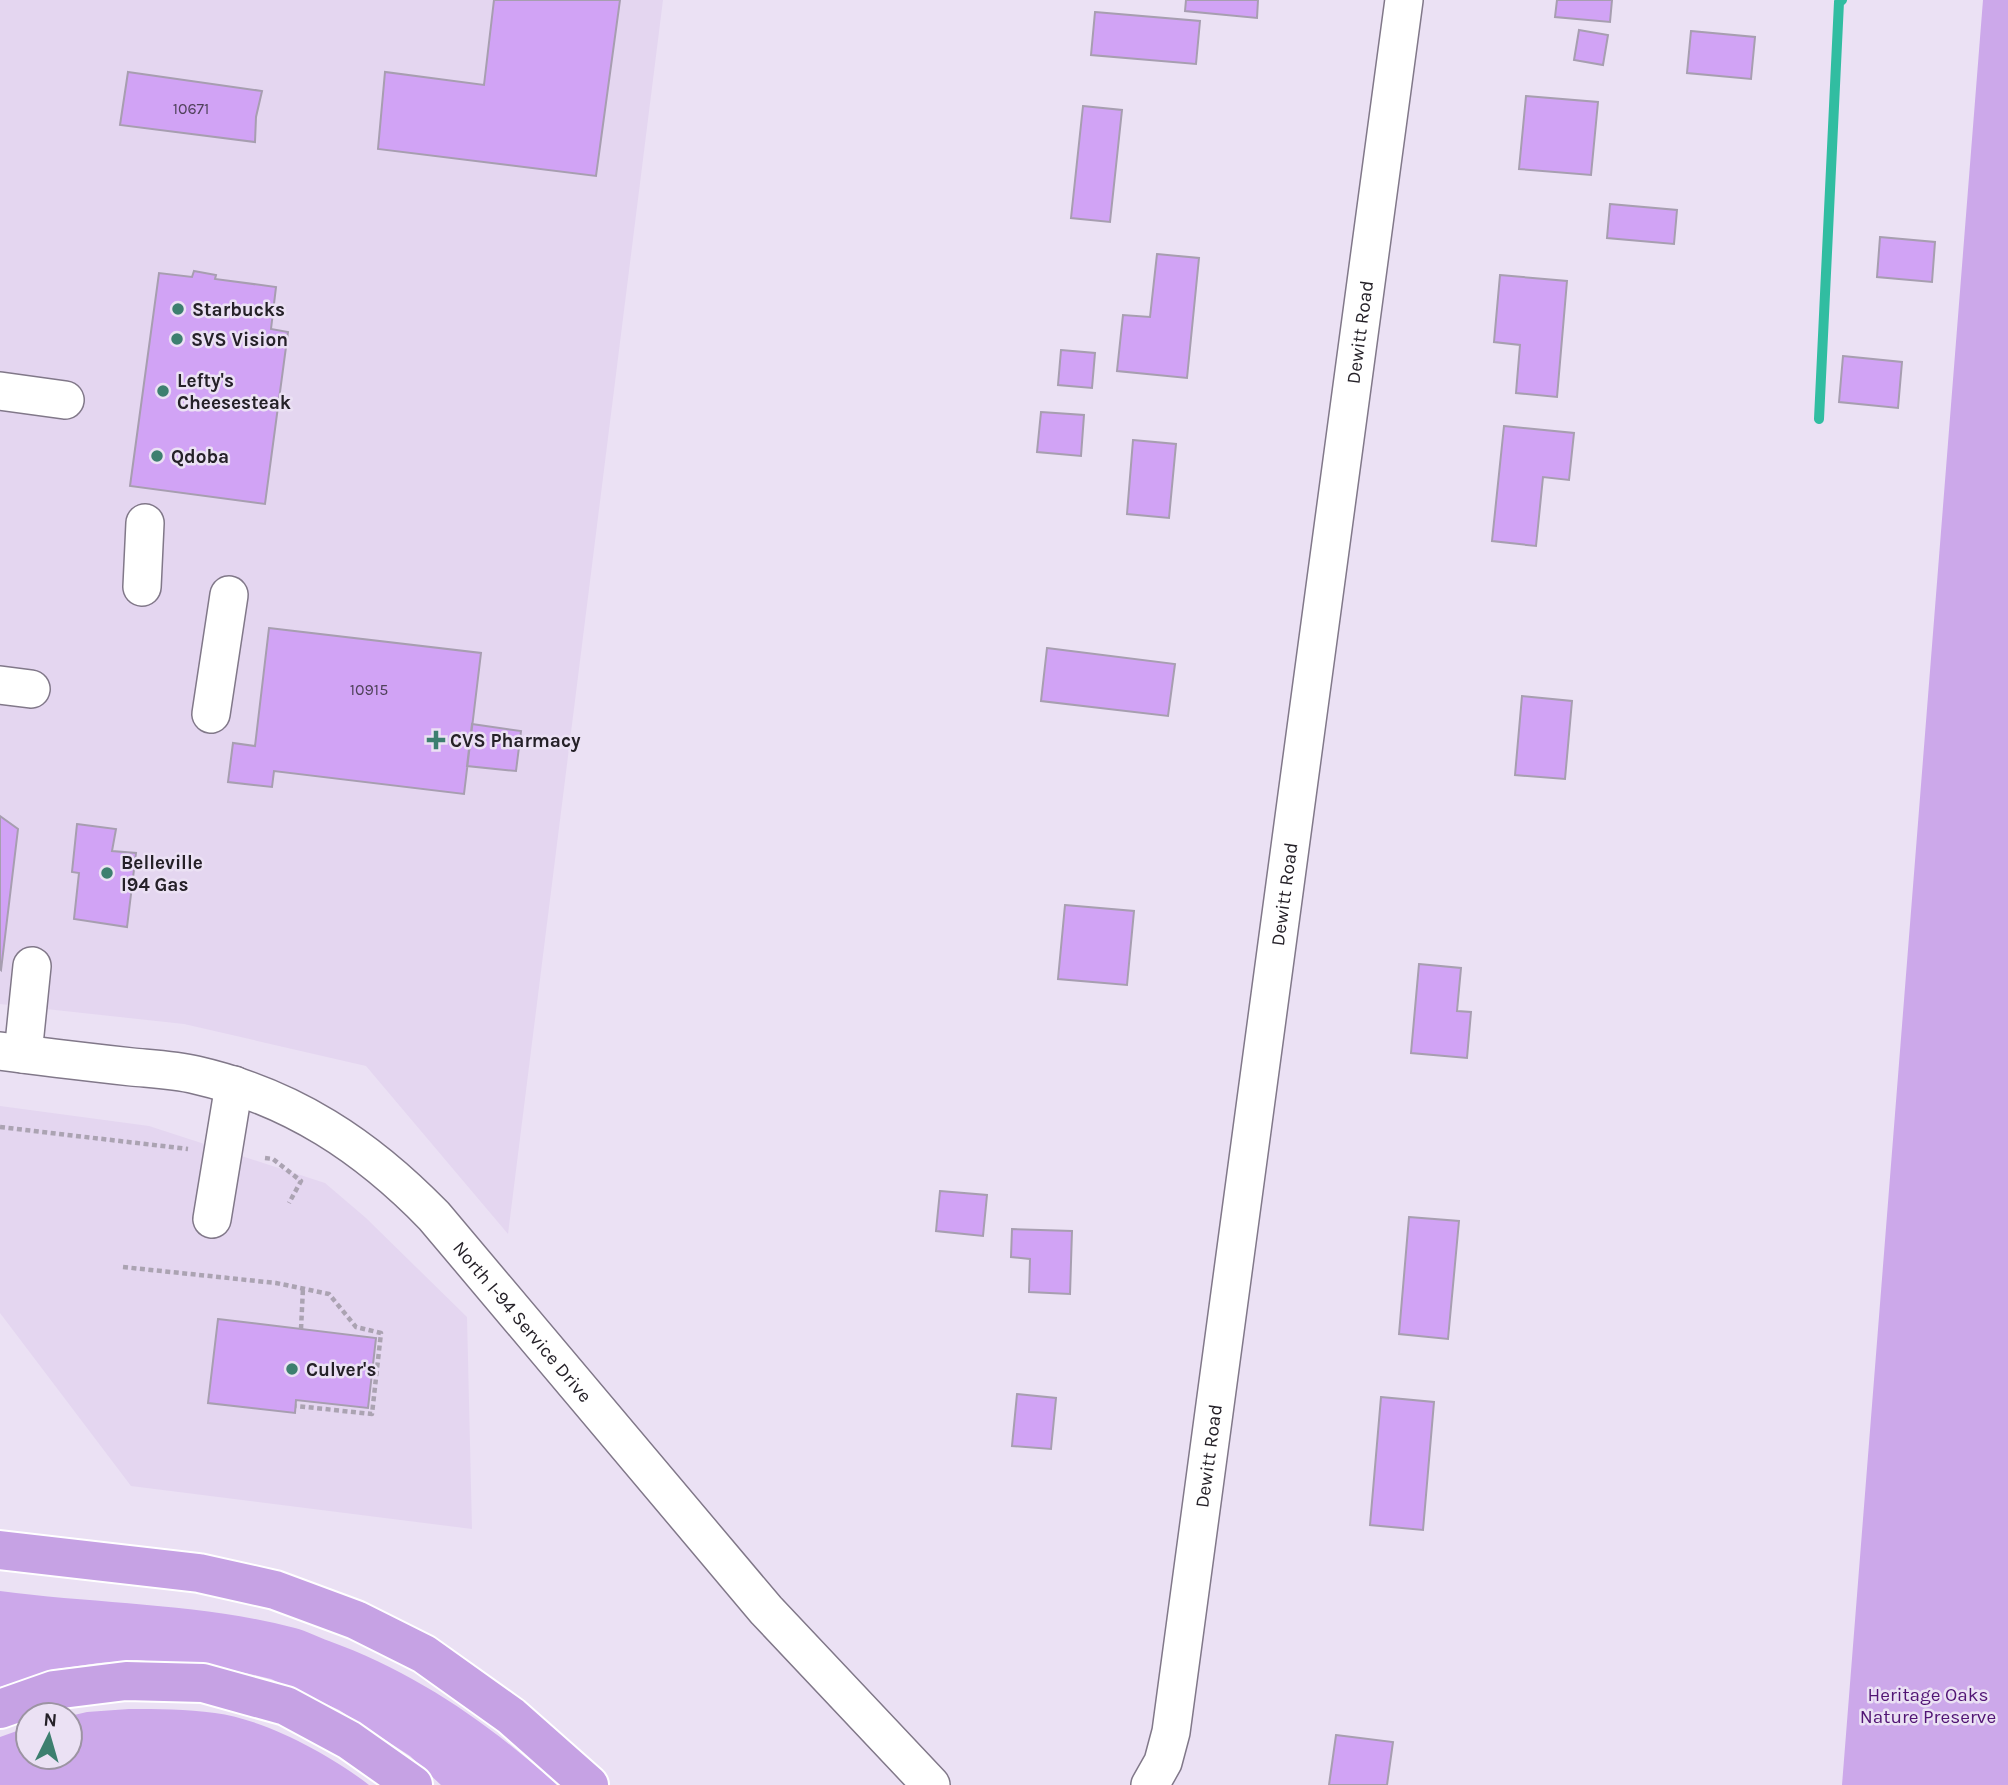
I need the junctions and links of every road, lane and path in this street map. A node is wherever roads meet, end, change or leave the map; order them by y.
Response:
1 (1404, 0) edge
2 (0, 391) edge
3 (65, 400) dead end
4 (145, 523) dead end
5 (142, 587) dead end
6 (229, 595) dead end
7 (211, 714) dead end
8 (32, 966) dead end
9 (11, 1053) edge
10 (234, 1085) junction
11 (0, 1127) edge
12 (189, 1149) dead end
13 (265, 1158) dead end
14 (289, 1203) dead end
15 (212, 1219) dead end
16 (123, 1267) dead end
17 (303, 1289) junction
18 (301, 1329) dead end
19 (296, 1406) dead end
20 (0, 1550) edge
21 (0, 1709) edge
22 (413, 1785) edge
23 (589, 1785) edge
24 (931, 1785) edge
25 (1150, 1785) edge

1 - 25 street, Dewitt Road
2 - 3 street
4 - 5 street
6 - 7 street
8 - 9 street
9 - 10 street, North I-94 Service Drive
10 - 15 street
10 - 24 street, North I-94 Service Drive
11 - 12 path
13 - 14 path
16 - 17 path
17 - 18 path
17 - 19 path
20 - 23 highway
21 - 22 highway

